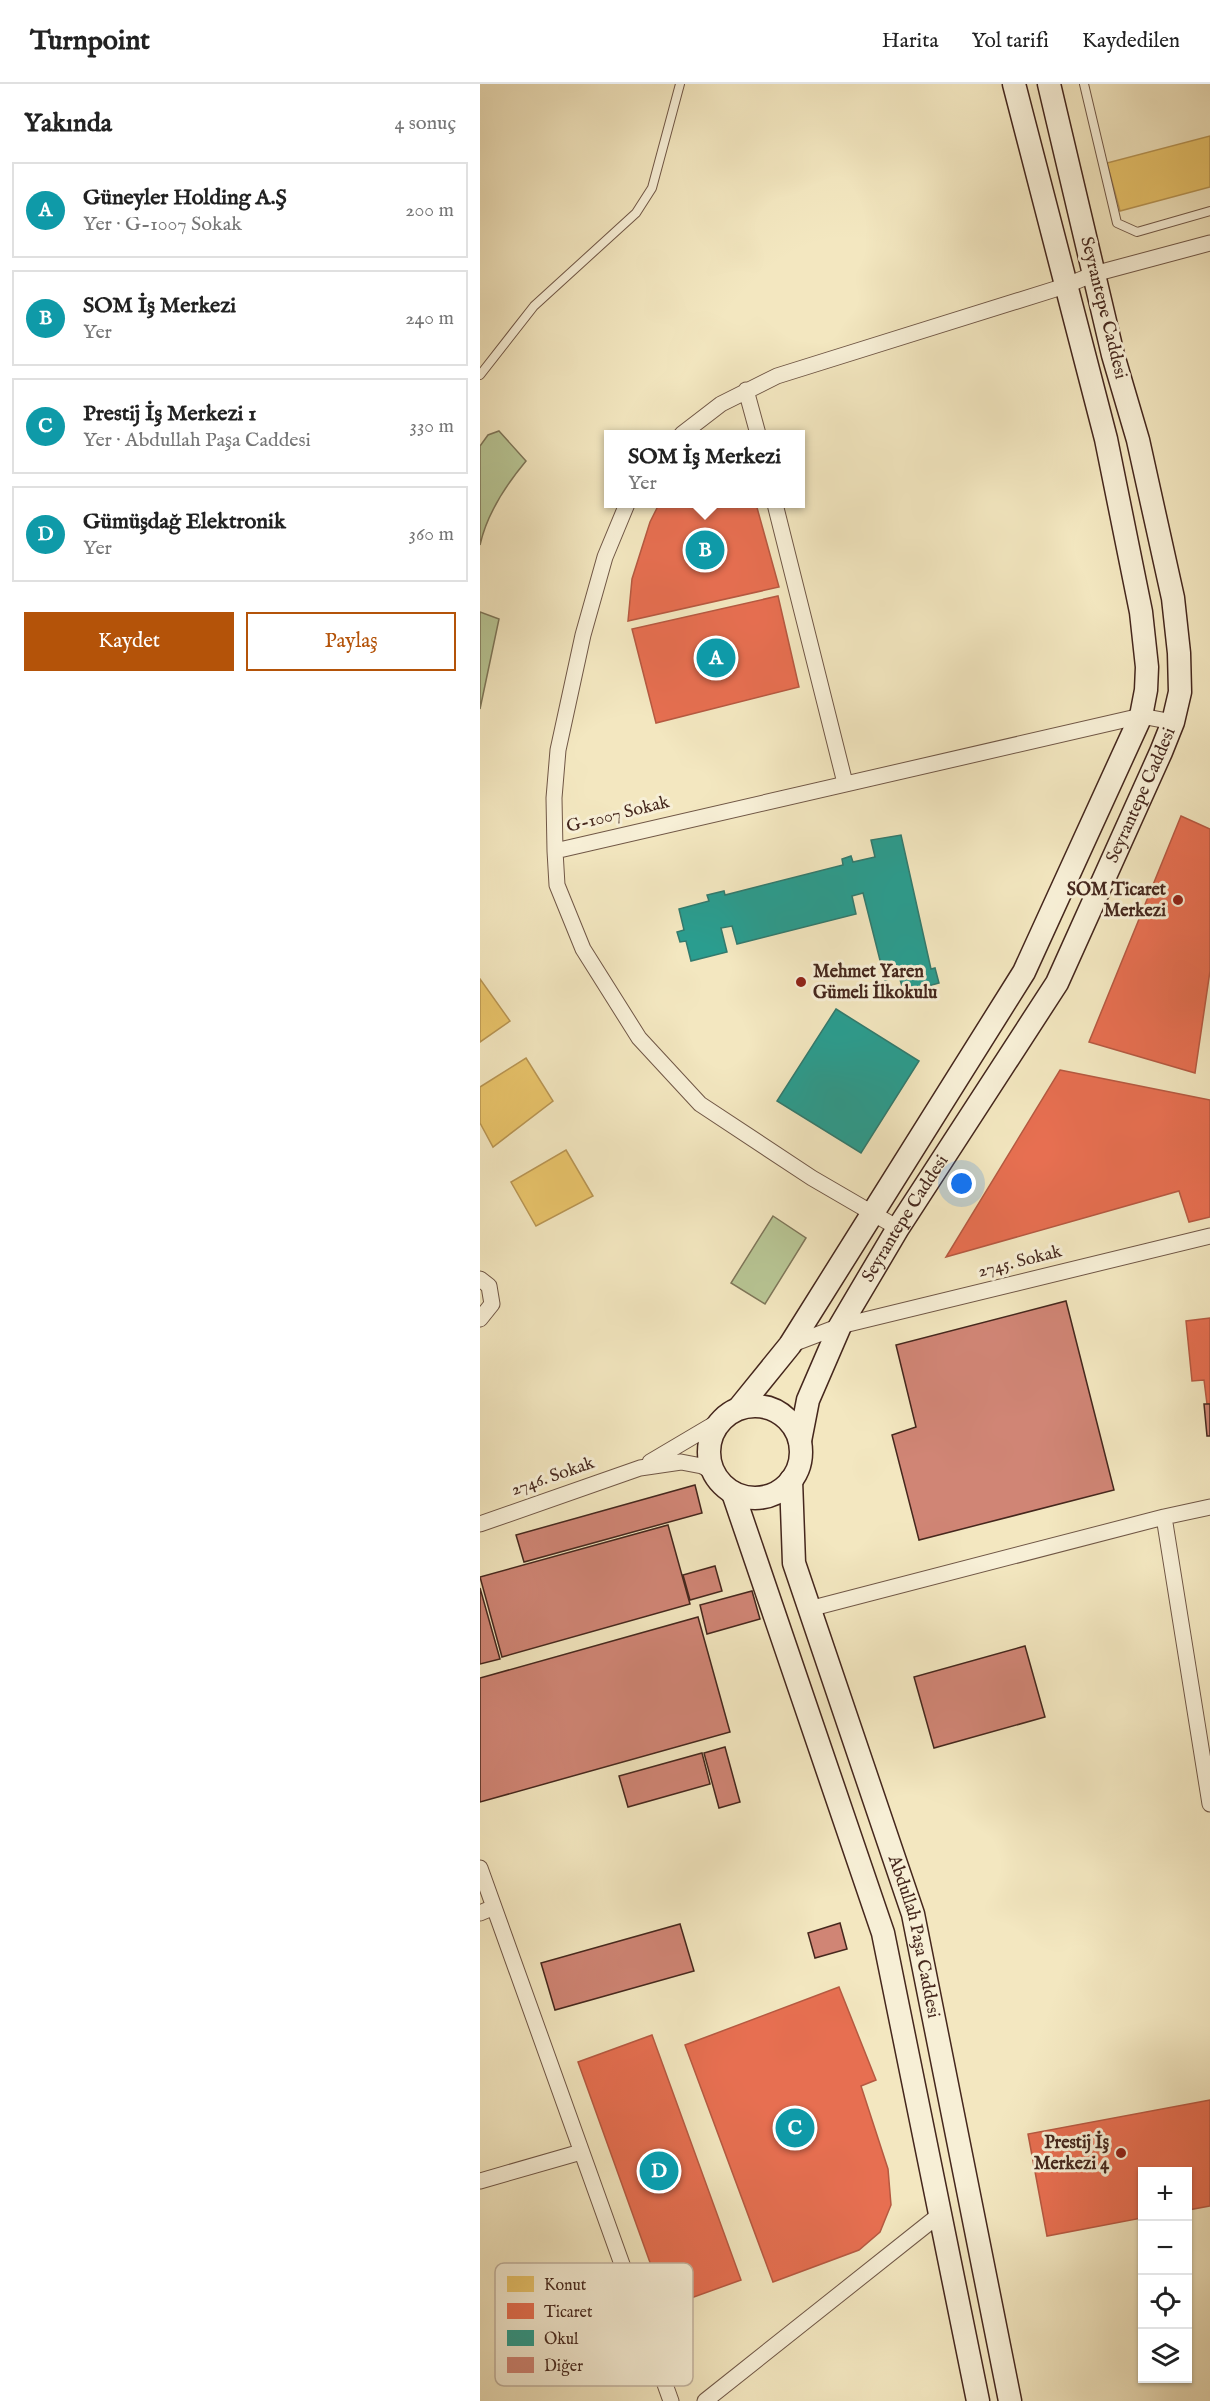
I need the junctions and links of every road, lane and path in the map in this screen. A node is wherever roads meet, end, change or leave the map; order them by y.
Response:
1 (681, 84) edge
2 (1014, 84) edge
3 (1049, 84) edge
4 (1084, 84) edge
5 (1210, 212) edge
6 (1210, 243) edge
7 (1094, 274) junction
8 (1065, 286) junction
9 (480, 375) edge
10 (747, 390) junction
11 (688, 430) edge
12 (757, 430) edge
13 (625, 508) edge
14 (776, 508) edge
15 (1141, 716) junction
16 (1173, 722) junction
17 (845, 783) junction
18 (555, 851) junction
19 (872, 1212) junction
20 (898, 1228) junction
21 (1210, 1236) edge
22 (480, 1279) edge
23 (480, 1319) edge
24 (840, 1326) junction
25 (790, 1345) junction
26 (730, 1414) junction
27 (800, 1441) junction
28 (640, 1468) junction
29 (713, 1472) junction
30 (791, 1480) junction
31 (734, 1493) junction
32 (1210, 1507) edge
33 (1164, 1517) junction
34 (480, 1524) edge
35 (808, 1609) junction
36 (1210, 1804) edge
37 (480, 1868) edge
38 (487, 1910) edge
39 (581, 2152) junction
40 (480, 2181) edge
41 (939, 2215) junction
42 (621, 2263) edge
43 (666, 2386) edge
44 (671, 2401) edge
45 (705, 2401) edge
46 (978, 2401) edge
47 (1010, 2401) edge

1 - 9 lane
2 - 8 main road, Seyrantepe Caddesi
3 - 7 main road, Seyrantepe Caddesi
4 - 5 lane
6 - 7 street
7 - 8 street
7 - 16 main road, Seyrantepe Caddesi
8 - 10 street
8 - 15 main road, Seyrantepe Caddesi
10 - 11 street
10 - 12 street
13 - 18 street
14 - 17 street
15 - 16 street, G-1007 Sokak
15 - 17 street, G-1007 Sokak
15 - 19 main road, Seyrantepe Caddesi
16 - 20 main road, Seyrantepe Caddesi
17 - 18 street, G-1007 Sokak
18 - 19 street, G-1007 Sokak
19 - 20 street, G-1007 Sokak
19 - 25 main road, Seyrantepe Caddesi
20 - 24 main road, Seyrantepe Caddesi
21 - 24 street, 2745. Sokak
22 - 23 street
24 - 25 street, 2745. Sokak
24 - 27 main road, Seyrantepe Caddesi
25 - 26 main road, Seyrantepe Caddesi
26 - 27 main road
26 - 28 street
26 - 29 main road
27 - 30 main road
28 - 29 street
28 - 34 street, 2746. Sokak
29 - 31 main road
30 - 31 main road
30 - 35 main road, Abdullah Paşa Caddesi
31 - 41 main road, Abdullah Paşa Caddesi
32 - 33 street
33 - 35 street
33 - 36 street
35 - 47 main road, Abdullah Paşa Caddesi
37 - 38 street
38 - 39 street
39 - 40 street
39 - 42 street
41 - 45 street
41 - 46 main road, Abdullah Paşa Caddesi
43 - 44 street

